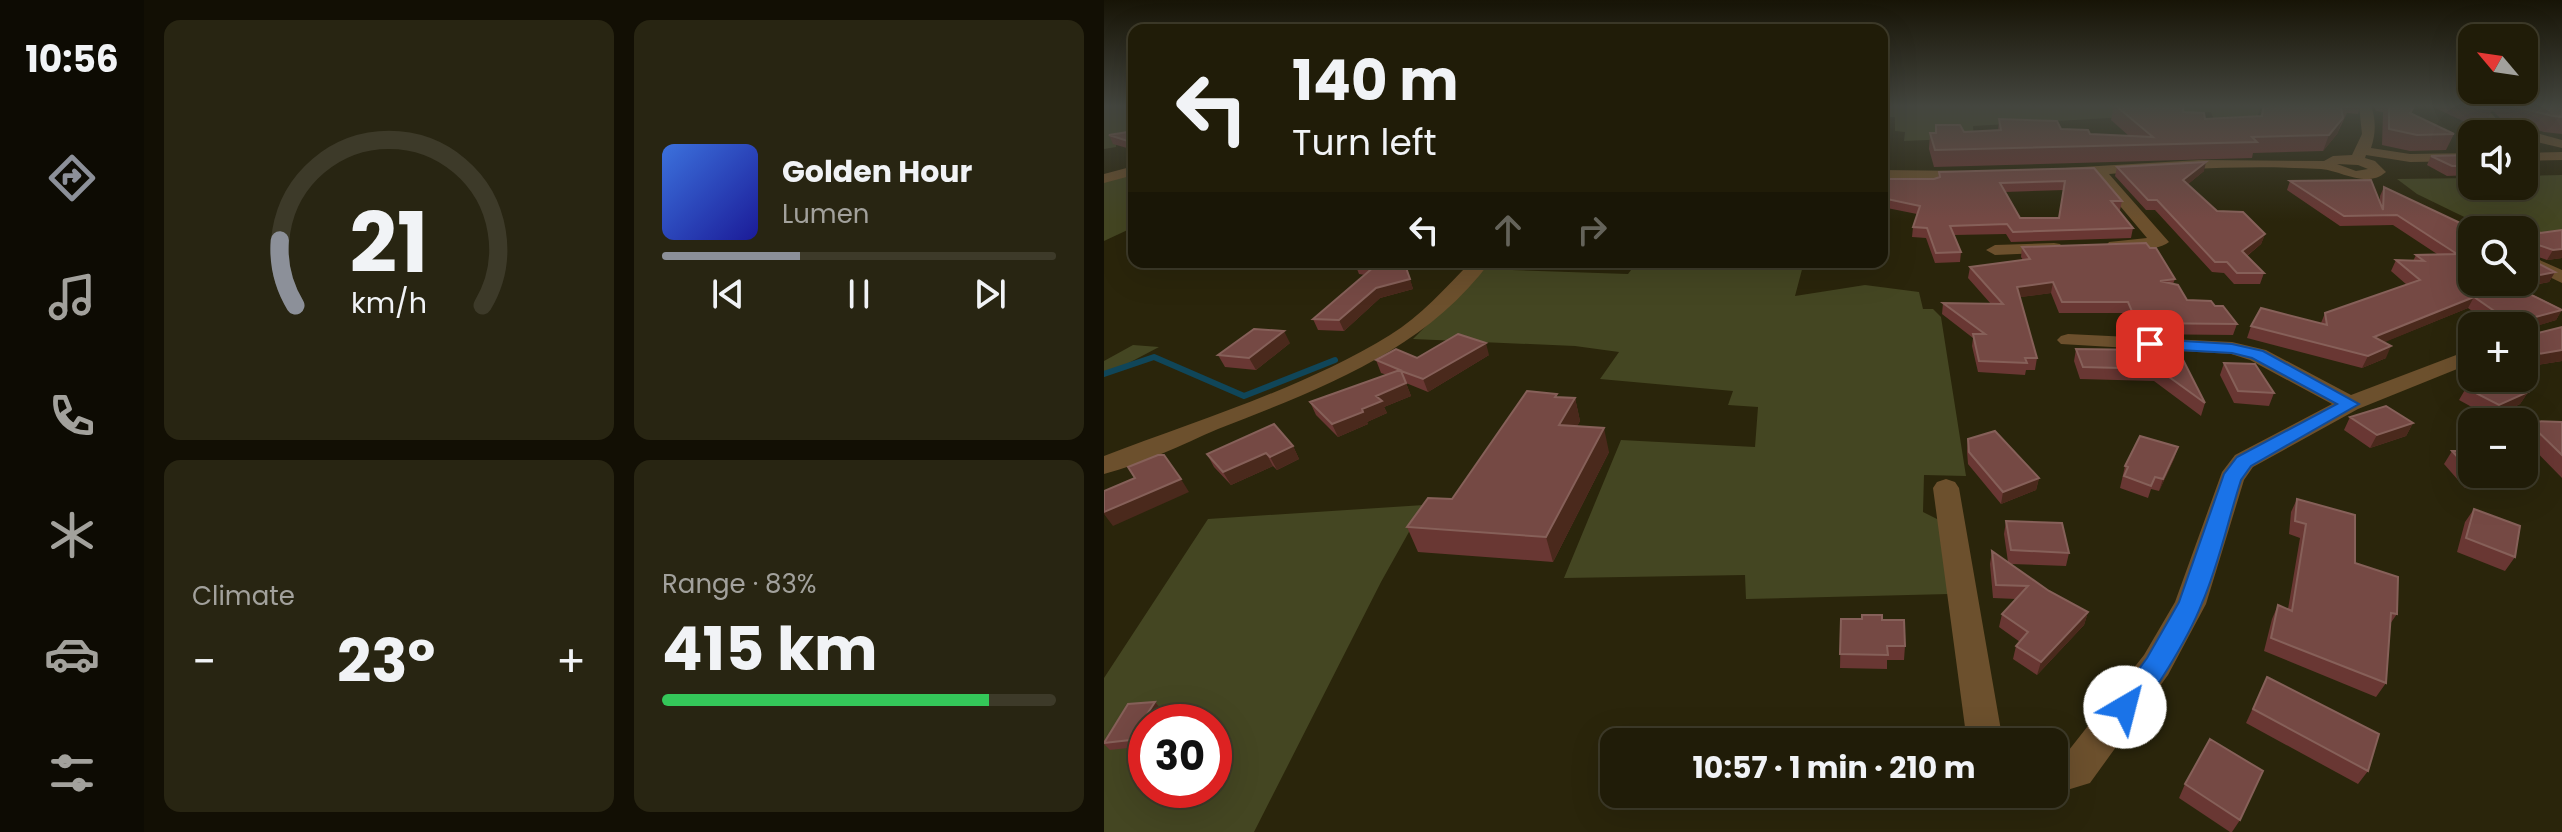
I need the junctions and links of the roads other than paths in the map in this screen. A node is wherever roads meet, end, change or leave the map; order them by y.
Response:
1 (2366, 144) edge
2 (2562, 156) edge
3 (2458, 157) edge
4 (2538, 157) edge
5 (2361, 162) junction
6 (2098, 170) junction
7 (1128, 172) edge
8 (2052, 172) edge
9 (1888, 174) edge
10 (1984, 175) edge
11 (1104, 179) edge
12 (2387, 190) edge
13 (2105, 247) edge
14 (2074, 248) edge
15 (1995, 250) dead end
16 (2538, 265) edge
17 (1475, 268) edge
18 (2562, 277) edge
19 (2068, 340) dead end
20 (2458, 361) edge
21 (2350, 404) junction
22 (1104, 466) edge
23 (1946, 488) dead end
24 (1983, 728) edge
25 (2068, 772) edge

1 - 5 street
2 - 4 street
3 - 5 street
5 - 6 street
5 - 12 street
6 - 8 street
6 - 13 street
7 - 11 street
9 - 10 street
14 - 15 street
16 - 18 street
17 - 22 street
19 - 21 street
20 - 21 street
21 - 25 street
23 - 24 street

